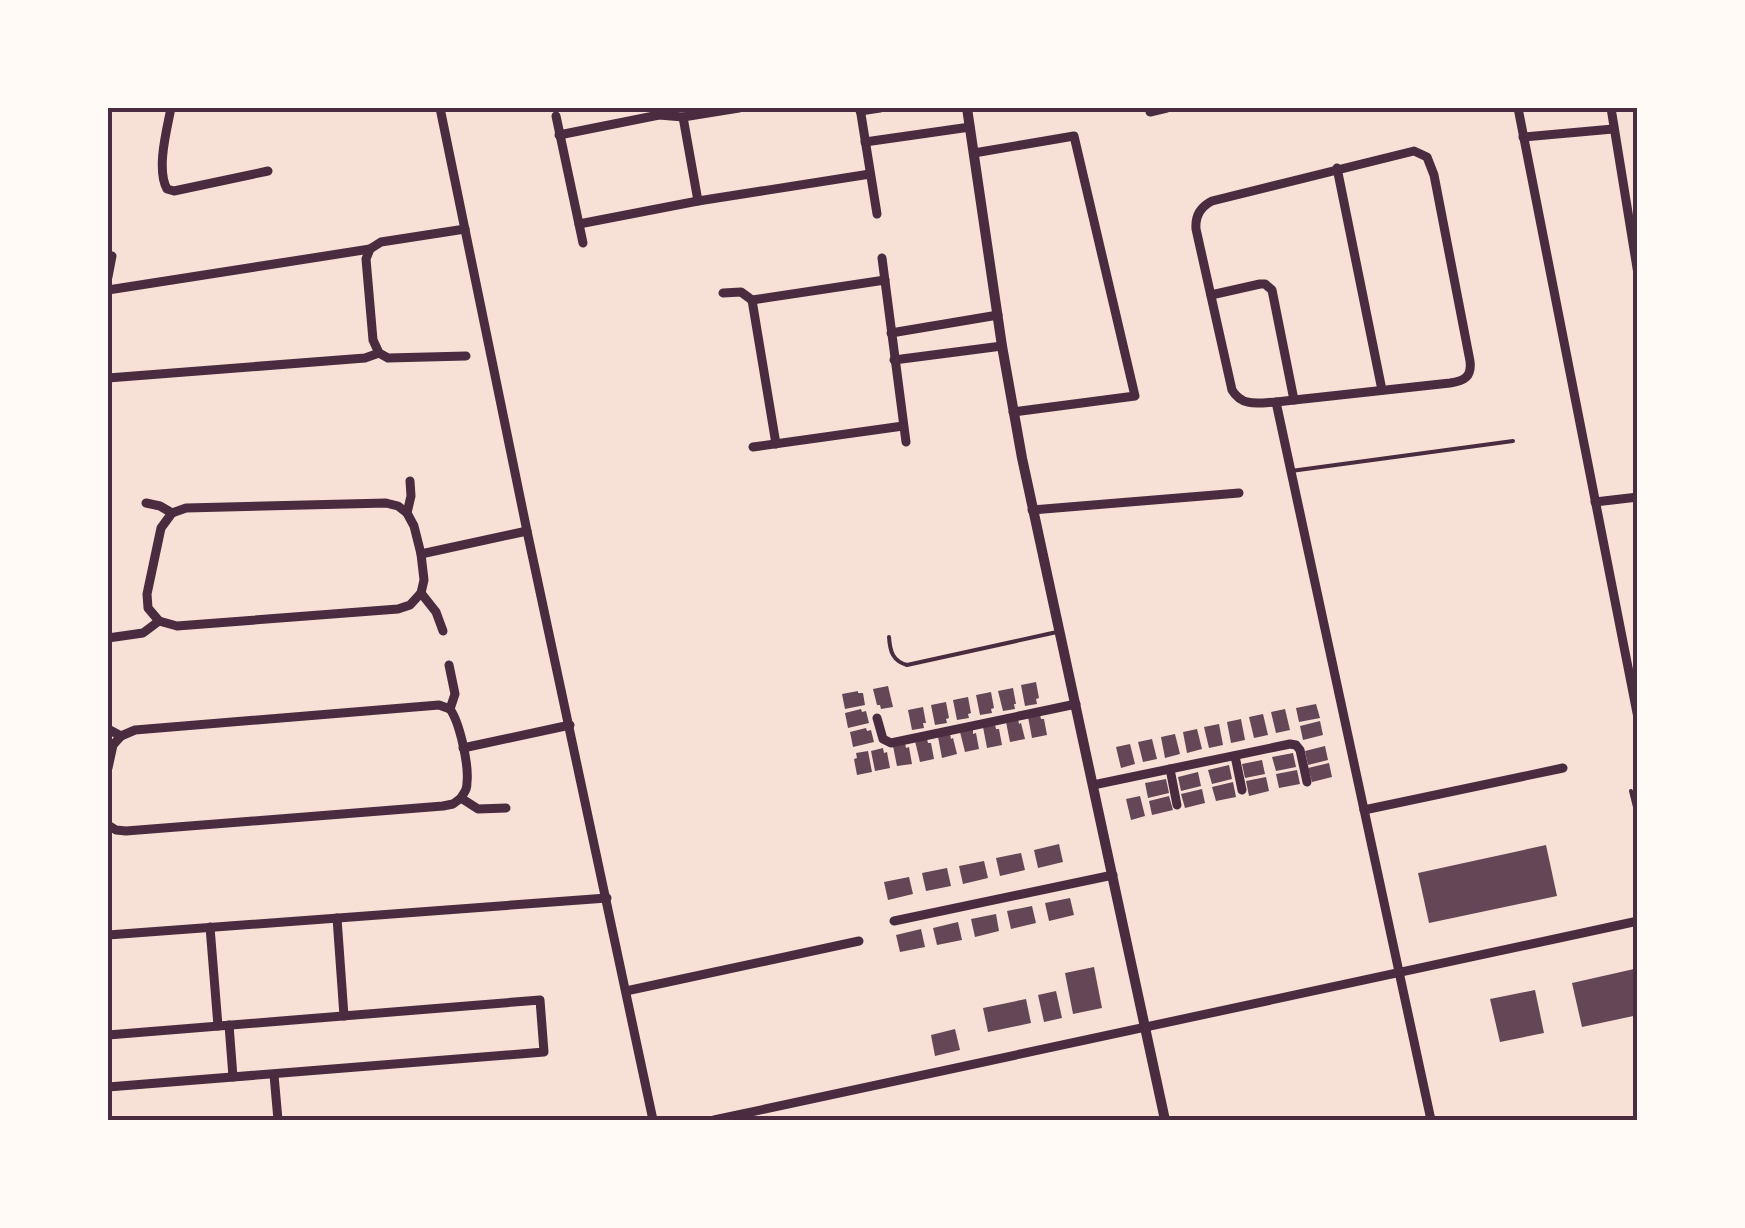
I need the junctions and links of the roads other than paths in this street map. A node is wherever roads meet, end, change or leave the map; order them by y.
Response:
1 (171, 108) edge
2 (440, 108) edge
3 (739, 108) edge
4 (880, 108) edge
5 (967, 108) edge
6 (1167, 108) edge
7 (1518, 108) edge
8 (1611, 108) edge
9 (860, 109) edge
10 (1150, 112) dead end
11 (556, 116) dead end
12 (683, 117) junction
13 (970, 127) junction
14 (1613, 129) junction
15 (560, 134) junction
16 (1524, 137) junction
17 (865, 142) junction
18 (974, 152) junction
19 (1337, 168) junction
20 (268, 171) dead end
21 (870, 174) junction
22 (698, 200) junction
23 (876, 214) dead end
24 (579, 224) junction
25 (466, 229) junction
26 (583, 242) dead end
27 (1634, 244) edge
28 (370, 249) junction
29 (112, 256) dead end
30 (882, 258) dead end
31 (1638, 274) edge
32 (108, 277) edge
33 (884, 280) junction
34 (108, 290) edge
35 (722, 292) dead end
36 (1211, 295) junction
37 (752, 300) junction
38 (998, 315) junction
39 (892, 333) junction
40 (1002, 346) junction
41 (379, 352) junction
42 (466, 356) dead end
43 (894, 360) junction
44 (108, 378) edge
45 (1382, 390) junction
46 (1294, 400) junction
47 (1276, 402) junction
48 (1013, 412) junction
49 (903, 426) junction
50 (1513, 441) dead end
51 (906, 442) dead end
52 (776, 444) junction
53 (753, 447) dead end
54 (1292, 472) junction
55 (410, 481) dead end
56 (1239, 493) dead end
57 (1638, 497) edge
58 (1595, 502) junction
59 (146, 503) dead end
60 (1032, 510) junction
61 (172, 512) junction
62 (407, 513) junction
63 (527, 531) junction
64 (421, 554) junction
65 (421, 594) junction
66 (159, 622) junction
67 (443, 632) dead end
68 (1060, 632) junction
69 (108, 638) edge
70 (889, 638) dead end
71 (449, 665) dead end
72 (1076, 704) junction
73 (450, 710) junction
74 (877, 718) dead end
75 (1638, 718) edge
76 (570, 725) junction
77 (108, 728) edge
78 (121, 736) junction
79 (463, 748) junction
80 (1235, 756) junction
81 (108, 768) edge
82 (1562, 768) dead end
83 (1170, 769) junction
84 (1307, 782) dead end
85 (1093, 784) junction
86 (1242, 790) dead end
87 (1631, 791) dead end
88 (461, 798) junction
89 (1178, 805) dead end
90 (506, 808) dead end
91 (1364, 810) junction
92 (1638, 818) edge
93 (108, 825) edge
94 (1112, 875) junction
95 (607, 898) junction
96 (337, 918) junction
97 (894, 921) dead end
98 (1638, 921) edge
99 (210, 927) junction
100 (108, 934) edge
101 (860, 940) dead end
102 (1400, 973) junction
103 (626, 991) junction
104 (344, 1016) junction
105 (224, 1026) junction
106 (1145, 1027) junction
107 (108, 1035) edge
108 (274, 1075) junction
109 (233, 1076) junction
110 (108, 1087) edge
111 (278, 1120) edge
112 (653, 1120) edge
113 (714, 1120) edge
114 (1165, 1120) edge
115 (1432, 1120) edge

1 - 20 street
2 - 25 street
3 - 12 street
4 - 9 street
5 - 13 street
6 - 10 street
7 - 16 street
8 - 14 street
9 - 17 street
11 - 15 street
12 - 15 street
12 - 22 street
13 - 17 street
13 - 18 street
14 - 16 street
14 - 27 street
15 - 24 street
16 - 58 street
17 - 21 street
18 - 38 street
18 - 48 street
19 - 36 street
19 - 45 street
19 - 45 street
21 - 22 street
21 - 23 street
22 - 24 street
24 - 26 street
25 - 28 street
25 - 63 street
27 - 31 street
28 - 34 street
28 - 41 street
29 - 32 street
30 - 33 street
33 - 37 street
33 - 39 street
35 - 37 street
36 - 46 street
36 - 47 street
37 - 52 street
38 - 39 street
38 - 40 street
39 - 43 street
40 - 43 street
40 - 48 street
41 - 42 street
41 - 44 street
43 - 49 street
45 - 46 street
46 - 47 street
47 - 54 street
48 - 60 street
49 - 51 street
49 - 52 street
50 - 54 lane
52 - 53 street
54 - 91 street
55 - 62 street
56 - 60 street
57 - 58 street
58 - 75 street
59 - 61 street
60 - 68 street
61 - 62 street
61 - 66 street
62 - 64 street
63 - 64 street
63 - 76 street
64 - 65 street
65 - 66 street
65 - 67 street
66 - 69 street
68 - 70 lane
68 - 72 street
71 - 73 street
72 - 74 street
72 - 85 street
73 - 78 street
73 - 79 street
76 - 79 street
76 - 95 street
77 - 78 street
78 - 81 street
79 - 88 street
80 - 83 street
80 - 84 street
80 - 86 street
82 - 91 street
83 - 85 street
83 - 89 street
85 - 94 street
87 - 92 lane
88 - 90 street
88 - 93 street
91 - 102 street
94 - 97 street
94 - 106 street
95 - 96 street
95 - 103 street
96 - 99 street
96 - 104 street
98 - 102 street
99 - 100 street
99 - 105 street
101 - 103 street
102 - 106 street
102 - 115 street
103 - 112 street
104 - 105 street
104 - 108 street
105 - 107 street
105 - 109 street
106 - 113 street
106 - 114 street
108 - 109 street
108 - 111 street
109 - 110 street

